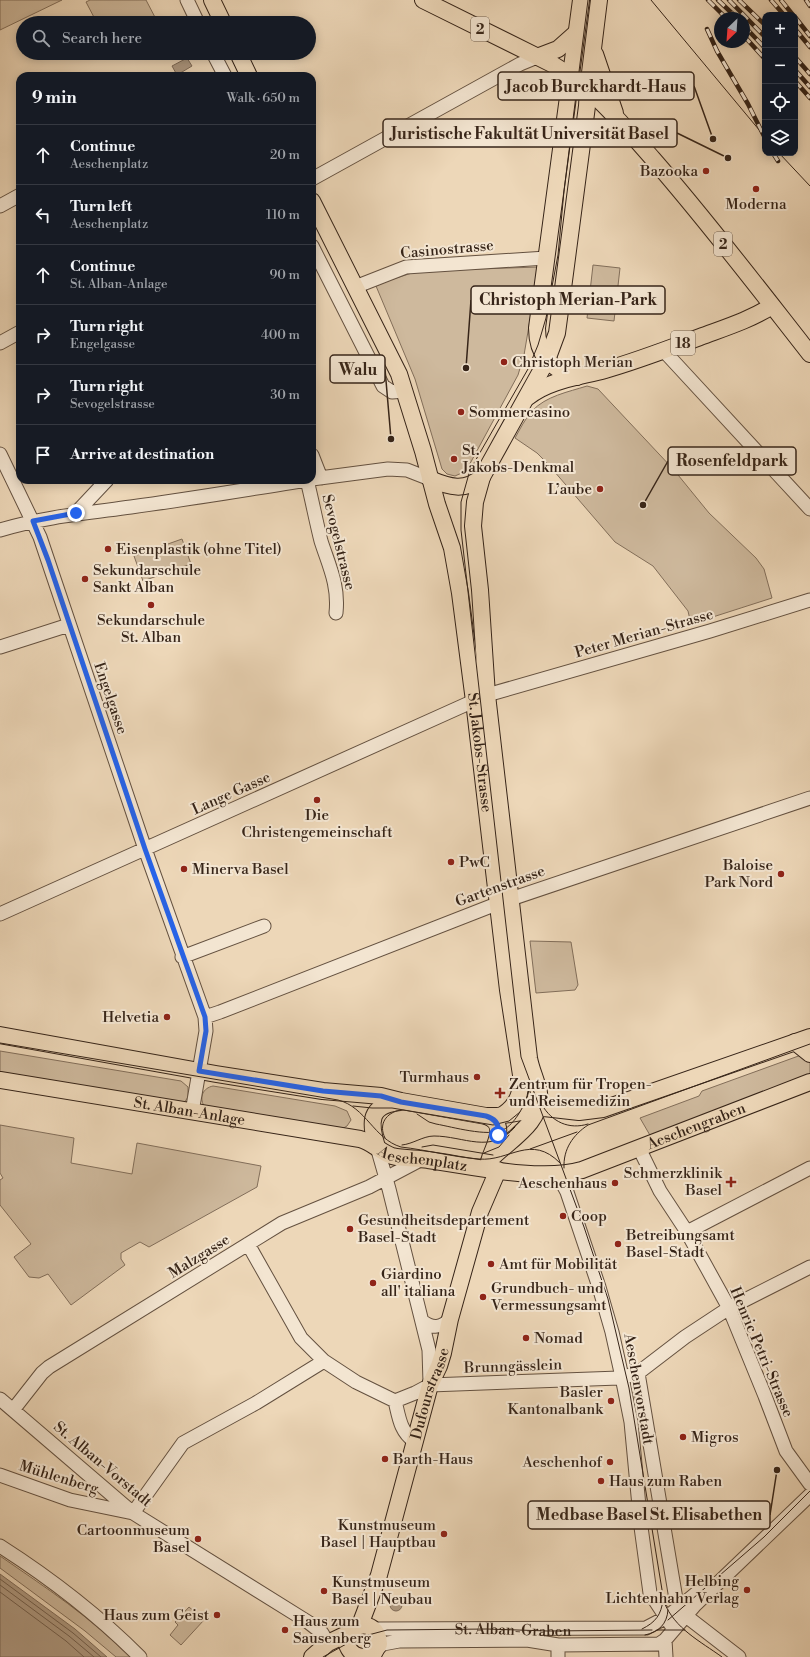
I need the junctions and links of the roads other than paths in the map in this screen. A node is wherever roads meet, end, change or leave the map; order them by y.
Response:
1 (187, 0) edge
2 (212, 0) edge
3 (423, 0) edge
4 (581, 0) edge
5 (599, 0) edge
6 (195, 16) edge
7 (220, 16) edge
8 (576, 33) junction
9 (594, 35) junction
10 (537, 57) junction
11 (217, 60) edge
12 (241, 60) edge
13 (223, 72) edge
14 (247, 72) edge
15 (571, 76) junction
16 (588, 89) junction
17 (617, 118) junction
18 (316, 177) edge
19 (16, 198) edge
20 (0, 206) edge
21 (316, 209) edge
22 (316, 254) edge
23 (546, 258) junction
24 (355, 287) junction
25 (772, 306) junction
26 (16, 334) edge
27 (0, 342) edge
28 (664, 351) junction
29 (810, 354) edge
30 (547, 360) junction
31 (577, 377) junction
32 (405, 391) junction
33 (526, 398) junction
34 (0, 454) edge
35 (482, 477) junction
36 (316, 478) edge
37 (430, 479) junction
38 (102, 484) edge
39 (280, 484) edge
40 (313, 484) edge
41 (810, 509) edge
42 (76, 513) junction
43 (33, 521) junction
44 (0, 530) edge
45 (810, 600) edge
46 (336, 613) dead end
47 (69, 625) junction
48 (0, 647) edge
49 (481, 698) junction
50 (810, 798) edge
51 (145, 849) junction
52 (504, 901) junction
53 (0, 914) edge
54 (264, 926) dead end
55 (182, 957) junction
56 (205, 1017) junction
57 (0, 1035) edge
58 (810, 1037) edge
59 (795, 1042) junction
60 (810, 1054) edge
61 (199, 1071) junction
62 (0, 1080) edge
63 (810, 1082) edge
64 (401, 1102) junction
65 (537, 1108) junction
66 (192, 1112) junction
67 (504, 1114) junction
68 (486, 1116) junction
69 (377, 1147) junction
70 (639, 1148) junction
71 (422, 1159) junction
72 (491, 1167) junction
73 (810, 1168) edge
74 (582, 1170) joint
75 (552, 1174) junction
76 (385, 1177) junction
77 (687, 1232) junction
78 (248, 1244) junction
79 (810, 1267) edge
80 (729, 1308) junction
81 (450, 1319) junction
82 (422, 1321) junction
83 (324, 1361) junction
84 (638, 1373) junction
85 (622, 1377) junction
86 (430, 1385) junction
87 (0, 1399) edge
88 (395, 1401) junction
89 (13, 1410) junction
90 (414, 1441) junction
91 (0, 1474) edge
92 (810, 1484) edge
93 (810, 1494) edge
94 (133, 1513) junction
95 (0, 1546) edge
96 (683, 1611) junction
97 (666, 1618) junction
98 (361, 1629) junction
99 (676, 1629) junction
100 (665, 1640) junction
101 (328, 1643) junction
102 (558, 1651) edge
103 (364, 1655) edge
104 (140, 1657) edge
105 (312, 1657) edge
106 (666, 1657) edge
107 (739, 1657) edge

1 - 6 street
2 - 7 main road
3 - 10 main road, 2
4 - 8 main road
5 - 9 main road
8 - 10 main road
8 - 15 main road
9 - 16 main road, St. Jakobs-Strasse
9 - 17 main road
10 - 15 main road, 2
10 - 18 street
11 - 13 street
12 - 14 main road
15 - 16 main road, 2
15 - 23 main road
16 - 17 main road, 2
16 - 30 main road, St. Jakobs-Strasse
17 - 25 main road, 2
19 - 20 street
21 - 24 main road, St. Jakobs-Strasse
22 - 32 street
23 - 24 street, Casinostrasse
23 - 30 main road
24 - 32 main road, St. Jakobs-Strasse
25 - 28 main road, 18
25 - 29 main road, 2
26 - 27 street
28 - 31 main road, 18
28 - 41 street
30 - 31 main road
30 - 33 main road, St. Jakobs-Strasse
31 - 33 main road
32 - 37 main road, St. Jakobs-Strasse
33 - 35 main road, St. Jakobs-Strasse
34 - 43 street, Engelgasse
35 - 37 main road
35 - 49 main road, St. Jakobs-Strasse
36 - 37 street, Sevogelstrasse
37 - 49 main road, St. Jakobs-Strasse
38 - 42 street
39 - 42 street, Sevogelstrasse
40 - 46 street, Sevogelstrasse
42 - 43 street, Sevogelstrasse
43 - 44 street, Sevogelstrasse
43 - 47 street, Engelgasse
45 - 49 street, Peter Merian-Strasse
47 - 48 street
47 - 51 street, Engelgasse
49 - 51 street, Lange Gasse
49 - 52 main road, St. Jakobs-Strasse
50 - 52 street, Gartenstrasse
51 - 53 street, Lange Gasse
51 - 55 street, Engelgasse
52 - 56 street, Gartenstrasse
52 - 65 main road, St. Jakobs-Strasse
52 - 67 main road, St. Jakobs-Strasse
54 - 55 street
55 - 56 street, Engelgasse
56 - 61 street, Engelgasse
57 - 61 main road
58 - 59 main road
59 - 60 main road
59 - 65 main road, Aeschenplatz
61 - 64 main road, Aeschenplatz
61 - 66 street, Engelgasse
62 - 66 main road, St. Alban-Anlage
63 - 70 main road, Aeschengraben
64 - 68 main road, Aeschenplatz
64 - 69 main road, Aeschenplatz
65 - 67 main road, Aeschenplatz
65 - 72 main road, Aeschenplatz
66 - 69 main road, St. Alban-Anlage
67 - 68 main road, Aeschenplatz
68 - 72 main road, Aeschenplatz
69 - 71 main road, Aeschenplatz
69 - 76 street
70 - 74 main road, Aeschengraben
70 - 77 street, Henric Petri-Strasse
71 - 72 main road, Aeschenplatz
71 - 76 street, Malzgasse
72 - 75 main road, Aeschenplatz
72 - 81 main road, Dufourstrasse
73 - 77 street
74 - 75 main road, Aeschenplatz
75 - 85 street, Aeschenvorstadt
76 - 78 street, Malzgasse
76 - 82 street
77 - 80 street, Henric Petri-Strasse
78 - 83 street
78 - 89 street, Malzgasse
79 - 80 street
80 - 84 street
80 - 92 street, Henric Petri-Strasse
81 - 82 street
81 - 86 main road, Dufourstrasse
82 - 86 street
83 - 88 street
83 - 94 street
84 - 85 street, Brunngässlein
84 - 96 street, Aeschenvorstadt
85 - 86 street, Brunngässlein
85 - 97 street, Aeschenvorstadt
86 - 88 street
86 - 90 main road, Dufourstrasse
87 - 89 street, St. Alban-Vorstadt
88 - 90 street
89 - 94 street, St. Alban-Vorstadt
90 - 98 main road, Dufourstrasse
91 - 94 street, Mühlenberg
93 - 96 street
94 - 101 street, St. Alban-Vorstadt
95 - 104 street
96 - 97 street, St. Alban-Graben
96 - 99 street
96 - 107 street
97 - 98 street, St. Alban-Graben
97 - 99 street, Aeschenvorstadt
98 - 101 main road, St. Alban-Graben
98 - 103 main road
98 - 103 main road
99 - 100 street
100 - 102 street, St. Alban-Graben
100 - 106 street
101 - 105 main road, St. Alban-Graben
102 - 103 street, St. Alban-Graben

